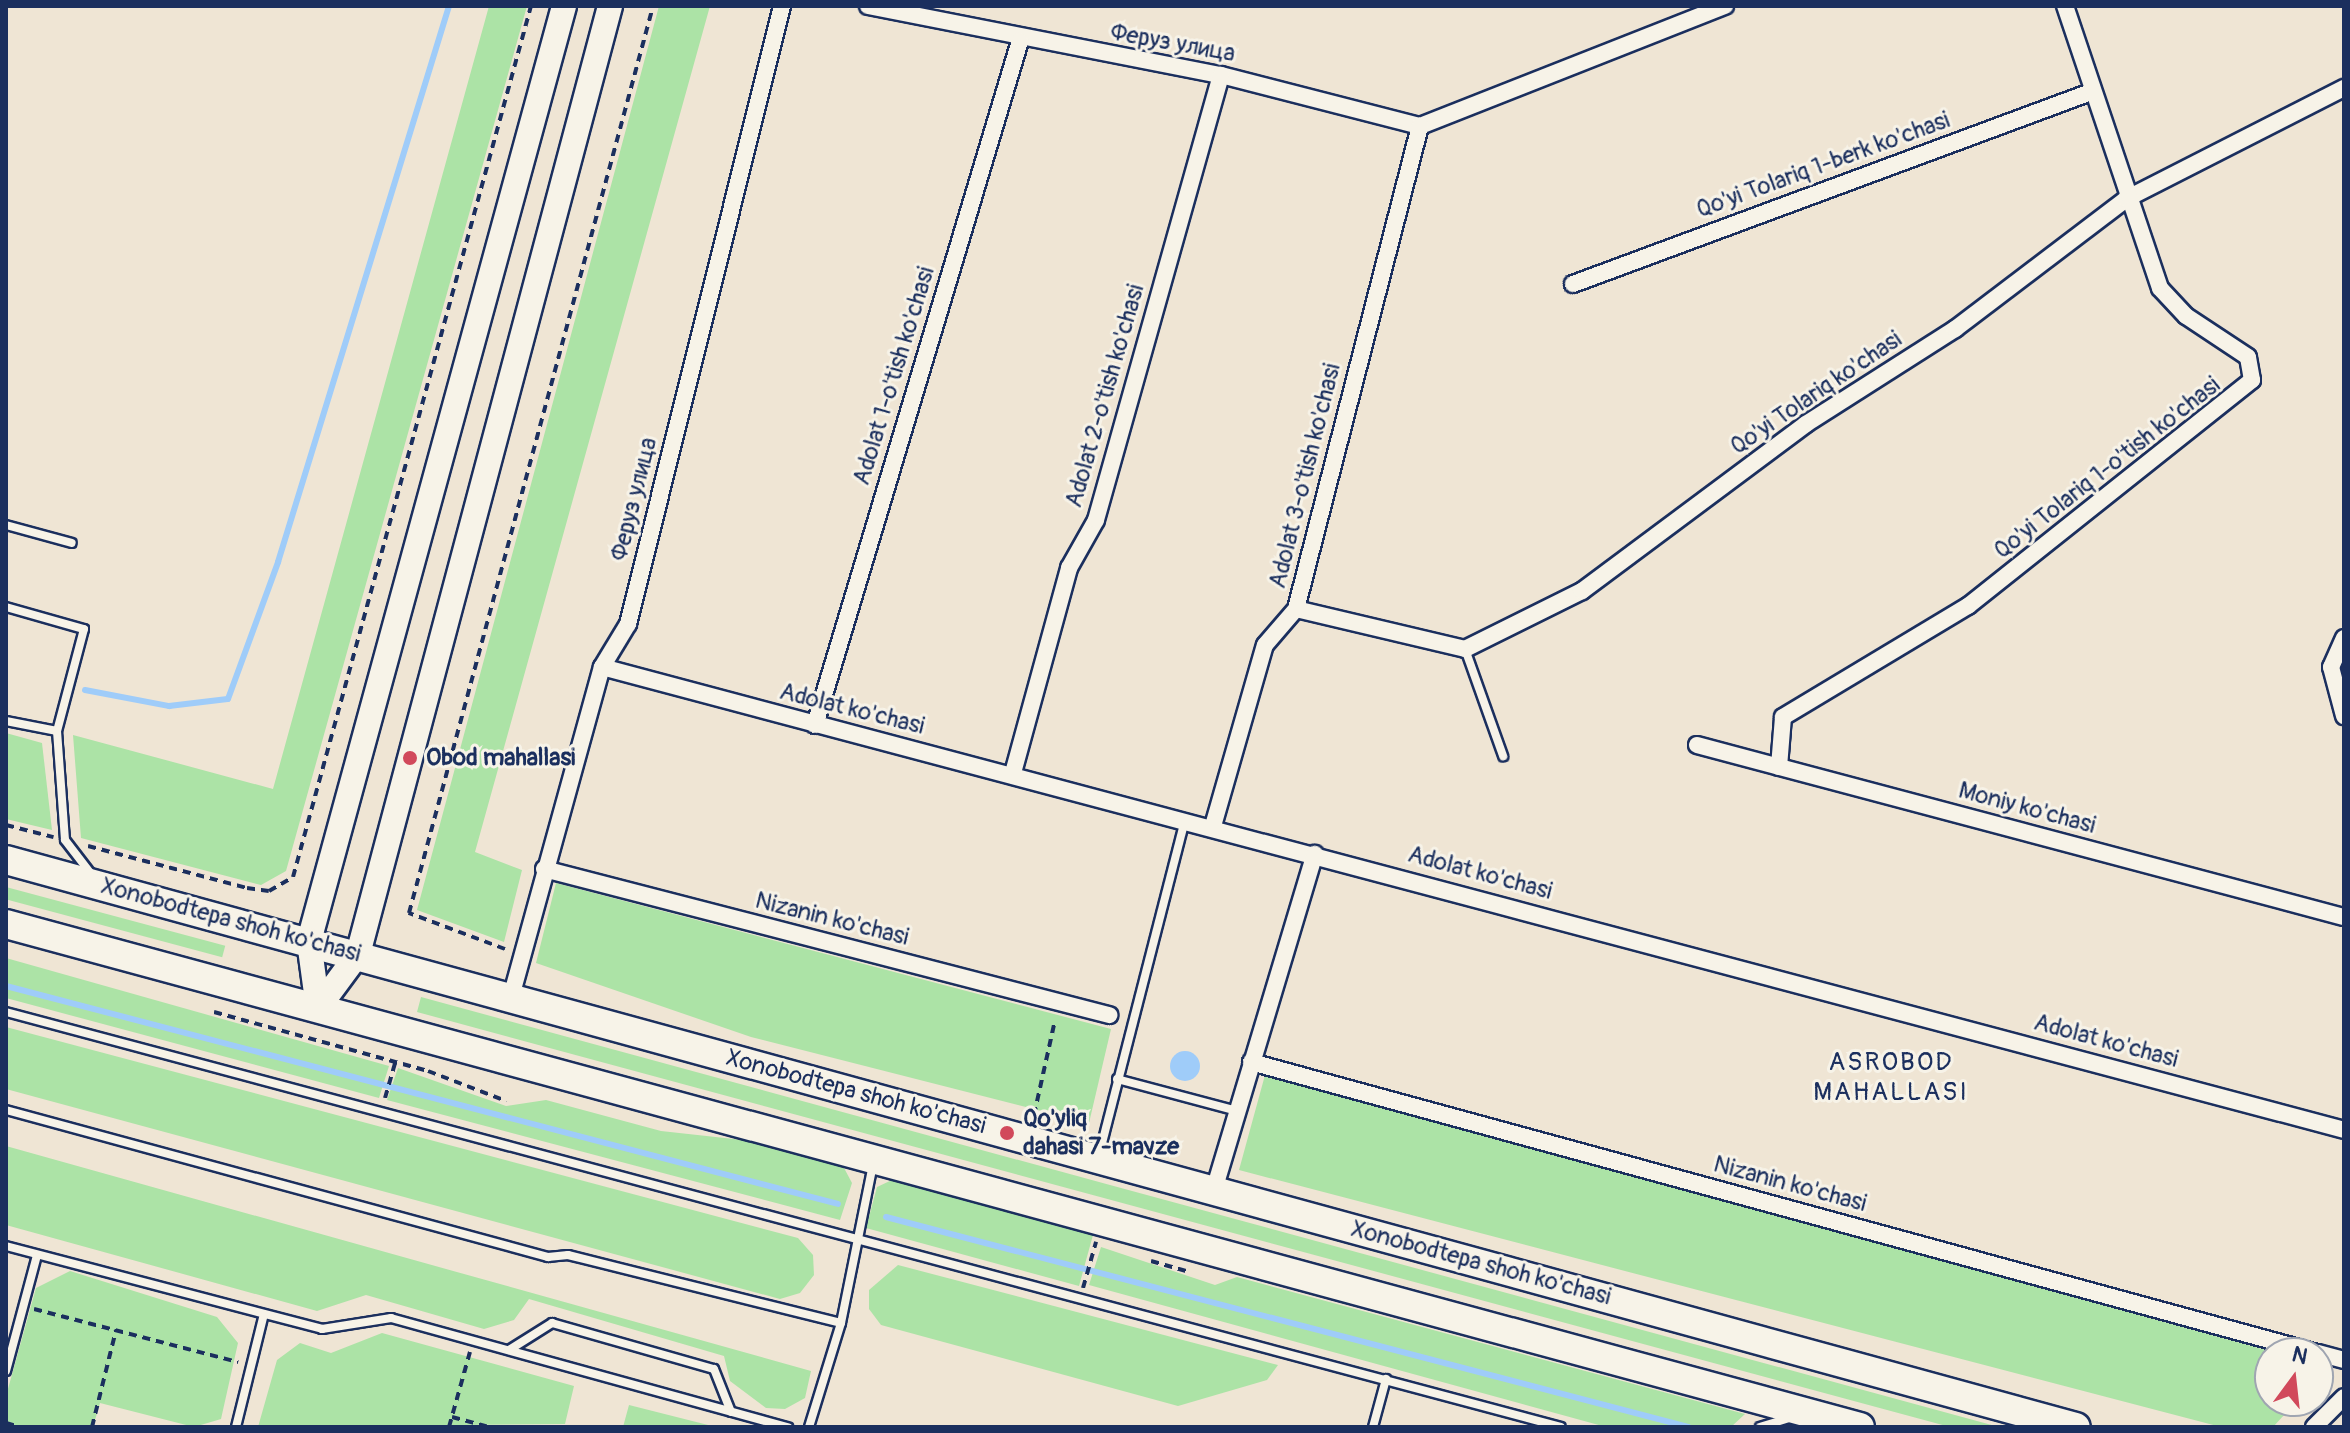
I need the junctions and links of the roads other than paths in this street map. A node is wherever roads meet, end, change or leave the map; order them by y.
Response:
1 (564, 6) edge
2 (610, 6) edge
3 (782, 6) edge
4 (868, 6) edge
5 (1725, 6) edge
6 (2065, 6) edge
7 (1020, 41) junction
8 (1221, 75) junction
9 (2344, 88) edge
10 (2091, 92) junction
11 (1420, 126) junction
12 (2126, 199) junction
13 (1573, 284) dead end
14 (6, 525) edge
15 (72, 543) dead end
16 (6, 607) edge
17 (1296, 609) junction
18 (2344, 638) edge
19 (1465, 649) junction
20 (602, 667) junction
21 (2344, 716) edge
22 (6, 721) edge
23 (815, 725) junction
24 (57, 731) junction
25 (1697, 745) dead end
26 (1503, 756) dead end
27 (1779, 767) junction
28 (1013, 773) junction
29 (1185, 819) junction
30 (1213, 826) junction
31 (1315, 854) junction
32 (6, 860) edge
33 (544, 869) junction
34 (100, 885) junction
35 (2344, 917) edge
36 (6, 924) edge
37 (309, 941) junction
38 (358, 954) junction
39 (511, 997) junction
40 (318, 1008) junction
41 (6, 1012) edge
42 (1109, 1015) dead end
43 (1251, 1062) junction
44 (1117, 1079) junction
45 (6, 1110) edge
46 (1237, 1111) junction
47 (2344, 1130) edge
48 (1098, 1158) junction
49 (874, 1159) junction
50 (1214, 1190) junction
51 (857, 1238) junction
52 (6, 1246) edge
53 (37, 1255) junction
54 (264, 1314) junction
55 (841, 1323) junction
56 (2259, 1337) edge
57 (509, 1350) junction
58 (6, 1371) edge
59 (1386, 1379) junction
60 (2344, 1397) edge
61 (731, 1412) junction
62 (1809, 1413) junction
63 (236, 1427) edge
64 (788, 1427) edge
65 (809, 1427) edge
66 (1373, 1427) edge
67 (1561, 1427) edge
68 (1760, 1427) edge
69 (1860, 1427) edge
70 (2076, 1427) edge
71 (2314, 1427) edge

1 - 37 main road
2 - 38 main road
3 - 20 street, Феруз улица
4 - 7 street, Феруз улица
5 - 11 street
6 - 10 street, Qo'yi Tolariq 1-o'tish ko'chasi
7 - 8 street, Феруз улица
7 - 23 street, Adolat 1-o'tish ko'chasi
8 - 11 street, Феруз улица
8 - 28 street, Adolat 2-o'tish ko'chasi
9 - 12 street, Qo'yi Tolariq ko'chasi
10 - 12 street, Qo'yi Tolariq 1-o'tish ko'chasi
10 - 13 street, Qo'yi Tolariq 1-berk ko'chasi
11 - 17 street, Adolat 3-o'tish ko'chasi
12 - 19 street, Qo'yi Tolariq ko'chasi
12 - 27 street, Qo'yi Tolariq 1-o'tish ko'chasi
14 - 15 lane
16 - 24 lane
17 - 19 street
17 - 30 street, Adolat 3-o'tish ko'chasi
18 - 21 street
19 - 26 lane
20 - 23 street, Adolat ko'chasi
20 - 33 street, Феруз улица
22 - 24 lane
23 - 28 street, Adolat ko'chasi
24 - 34 lane
25 - 27 street, Moniy ko'chasi
27 - 35 street, Moniy ko'chasi
28 - 29 street, Adolat ko'chasi
29 - 30 street, Adolat ko'chasi
29 - 44 lane
30 - 31 street, Adolat ko'chasi
31 - 43 street
31 - 47 street, Adolat ko'chasi
32 - 34 highway, Xonobodtepa shoh ko'chasi
33 - 39 street, Феруз улица
33 - 42 street, Nizanin ko'chasi
34 - 37 highway, Xonobodtepa shoh ko'chasi
36 - 40 highway
37 - 38 highway, Xonobodtepa shoh ko'chasi
37 - 40 main road
38 - 39 highway, Xonobodtepa shoh ko'chasi
38 - 40 main road
39 - 48 highway, Xonobodtepa shoh ko'chasi
40 - 49 highway
41 - 51 lane
43 - 46 street
43 - 56 street, Nizanin ko'chasi
44 - 46 lane
44 - 48 lane
45 - 55 lane
46 - 50 street
48 - 50 highway, Xonobodtepa shoh ko'chasi
49 - 51 lane
49 - 62 highway
50 - 70 highway, Xonobodtepa shoh ko'chasi
51 - 55 lane
51 - 59 lane
52 - 53 lane
53 - 54 lane
53 - 58 lane
54 - 57 lane
54 - 63 lane
55 - 65 lane
57 - 61 lane
57 - 61 lane
59 - 66 lane
59 - 67 lane
60 - 71 street
61 - 64 lane
62 - 68 lane
62 - 69 highway

